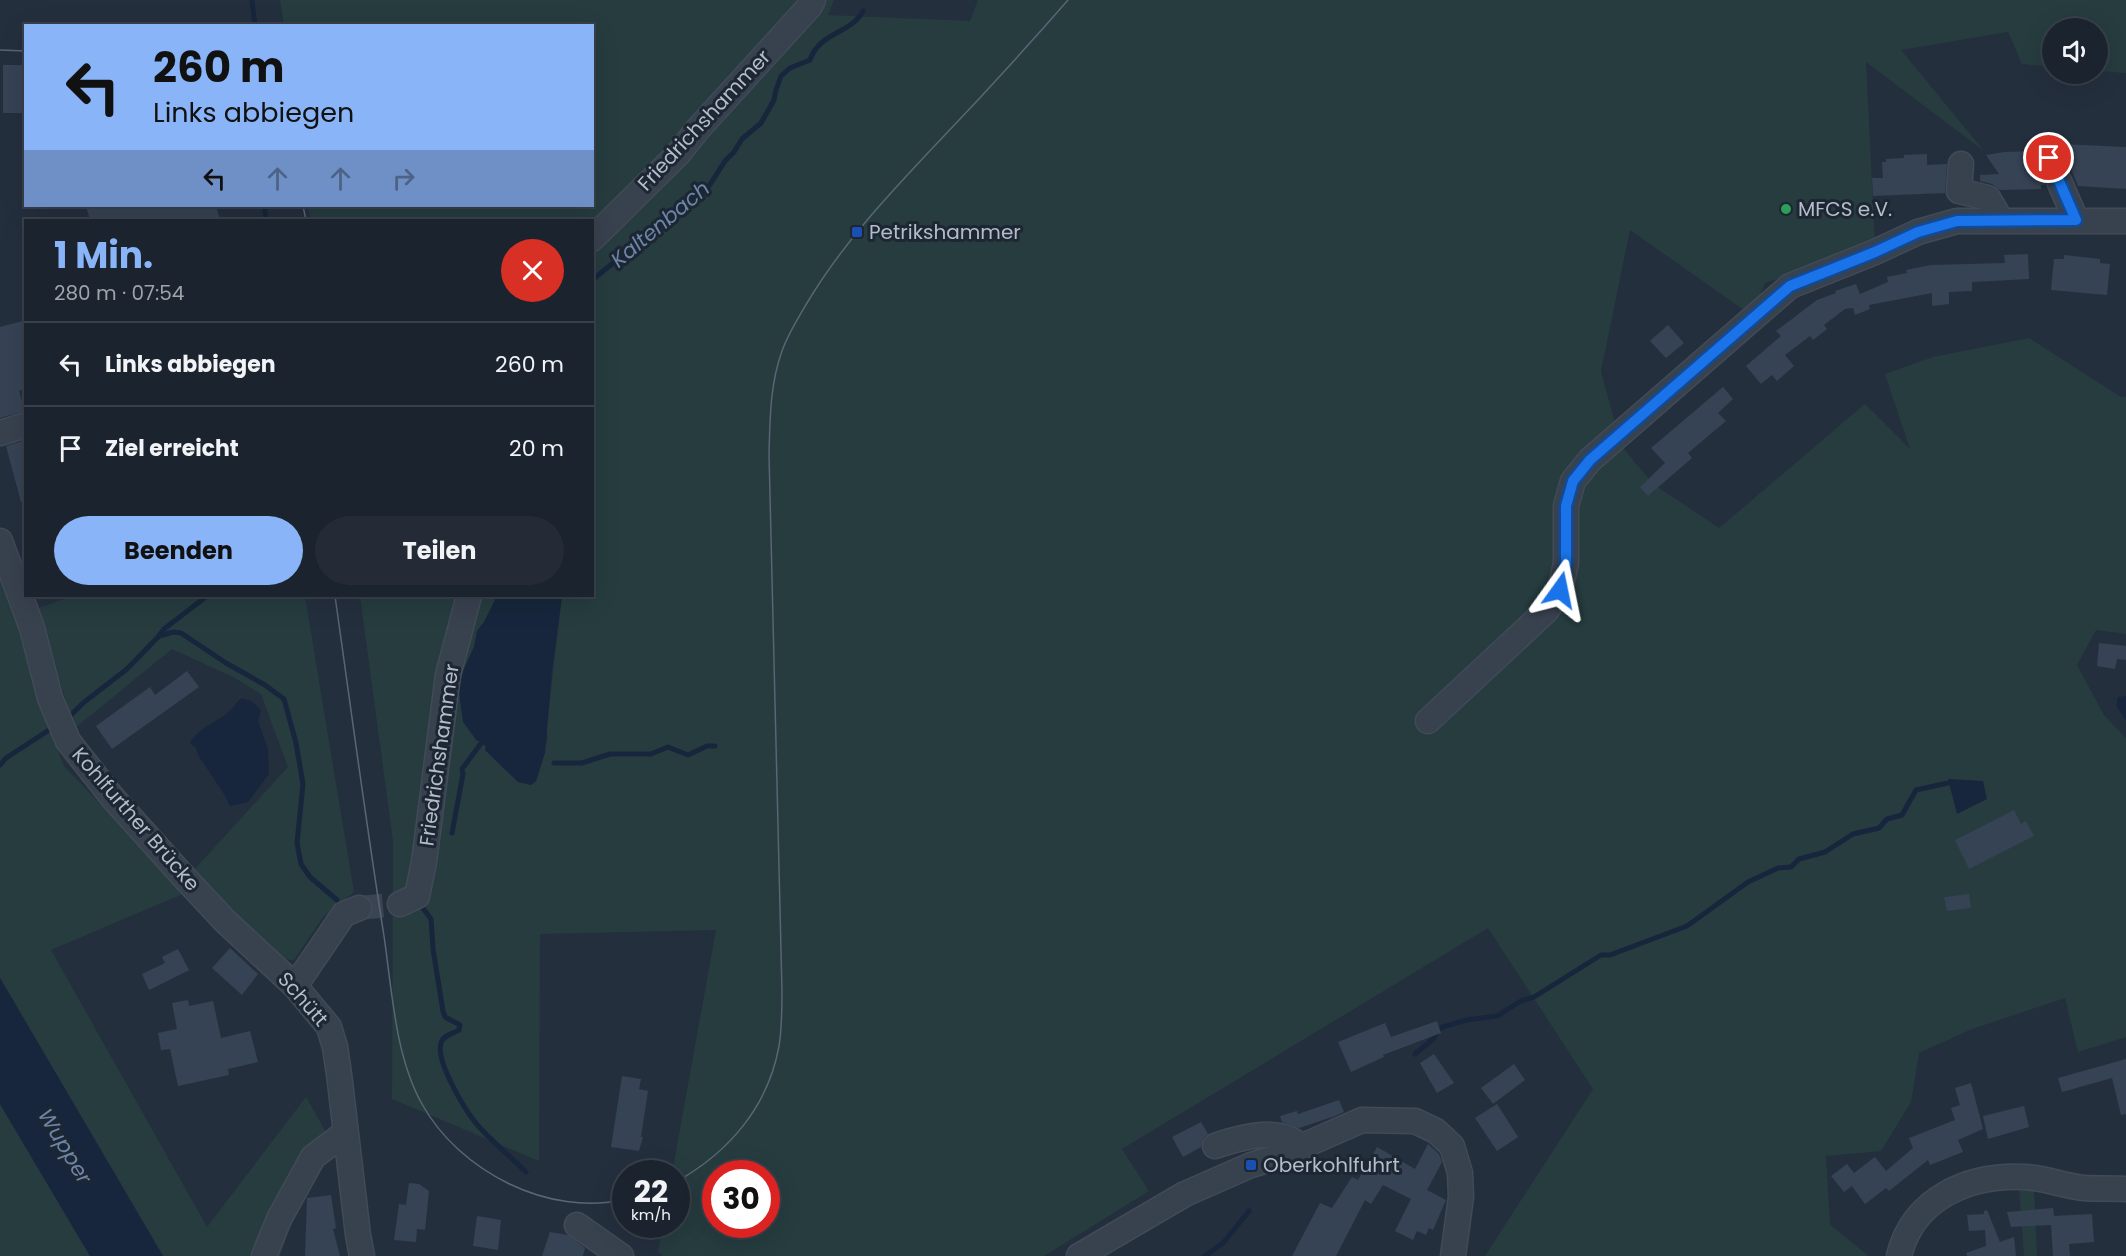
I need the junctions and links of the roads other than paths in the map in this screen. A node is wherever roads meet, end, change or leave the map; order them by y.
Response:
1 (813, 0) edge
2 (2049, 158) dead end
3 (1961, 164) dead end
4 (2001, 220) junction
5 (2076, 220) junction
6 (2126, 221) edge
7 (594, 237) edge
8 (24, 426) edge
9 (0, 433) edge
10 (0, 541) edge
11 (24, 593) edge
12 (26, 597) edge
13 (469, 597) edge
14 (1428, 721) dead end
15 (400, 904) tunnel mouth
16 (359, 908) tunnel mouth
17 (225, 921) joint
18 (295, 986) junction
19 (345, 1133) junction
20 (1215, 1146) dead end
21 (1301, 1147) junction
22 (2126, 1189) edge
23 (577, 1225) dead end
24 (264, 1256) edge
25 (362, 1256) edge
26 (621, 1256) edge
27 (1079, 1256) edge
28 (1453, 1256) edge
29 (1899, 1256) edge

1 - 7 street, Friedrichshammer
2 - 5 street
3 - 4 street
4 - 5 street
4 - 14 street
5 - 6 street
8 - 9 street
10 - 11 street, Kohlfurther Brücke
12 - 17 street, Kohlfurther Brücke
13 - 15 street, Friedrichshammer
16 - 18 street
17 - 18 street, Schütt
18 - 19 street, Schütt
19 - 24 street
19 - 25 street, Schütt
20 - 21 street
21 - 27 street
21 - 28 street
22 - 29 street
23 - 26 street

